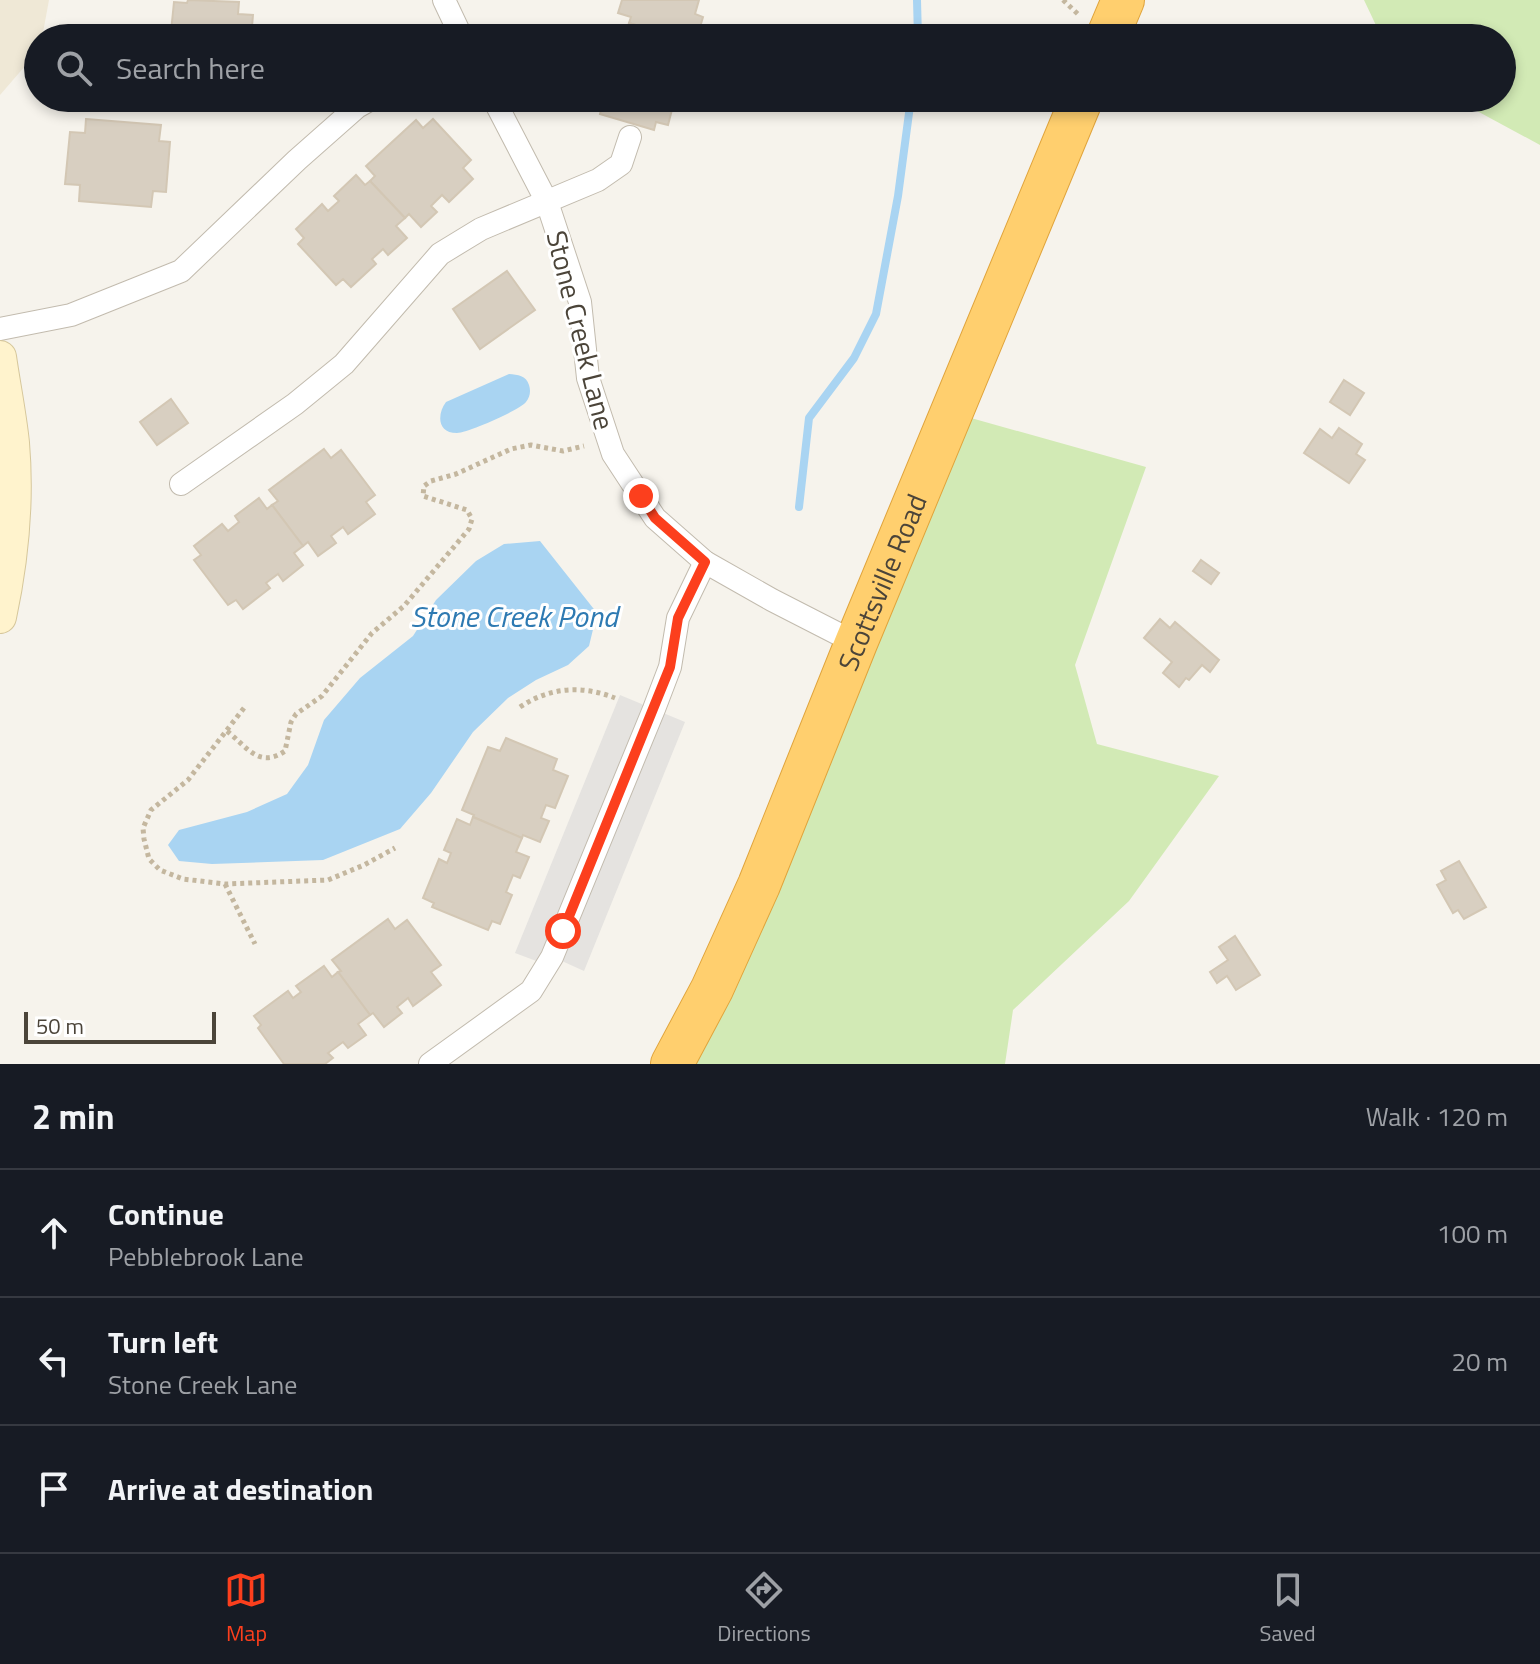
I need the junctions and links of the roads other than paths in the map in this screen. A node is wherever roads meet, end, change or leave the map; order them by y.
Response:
1 (444, 0) edge
2 (1123, 0) edge
3 (455, 24) edge
4 (1113, 24) edge
5 (351, 112) edge
6 (500, 112) edge
7 (1076, 112) edge
8 (630, 137) dead end
9 (547, 202) junction
10 (0, 329) edge
11 (0, 357) edge
12 (181, 484) dead end
13 (705, 562) junction
14 (0, 617) edge
15 (856, 643) junction
16 (430, 1064) edge
17 (672, 1064) edge

1 - 3 street
2 - 4 highway
5 - 10 street
6 - 9 street, Stone Creek Lane
7 - 15 highway, Scottsville Road
8 - 9 street
9 - 12 street
9 - 13 street, Stone Creek Lane
11 - 14 street
13 - 15 street, Stone Creek Lane
13 - 16 street
15 - 17 highway, Scottsville Road

